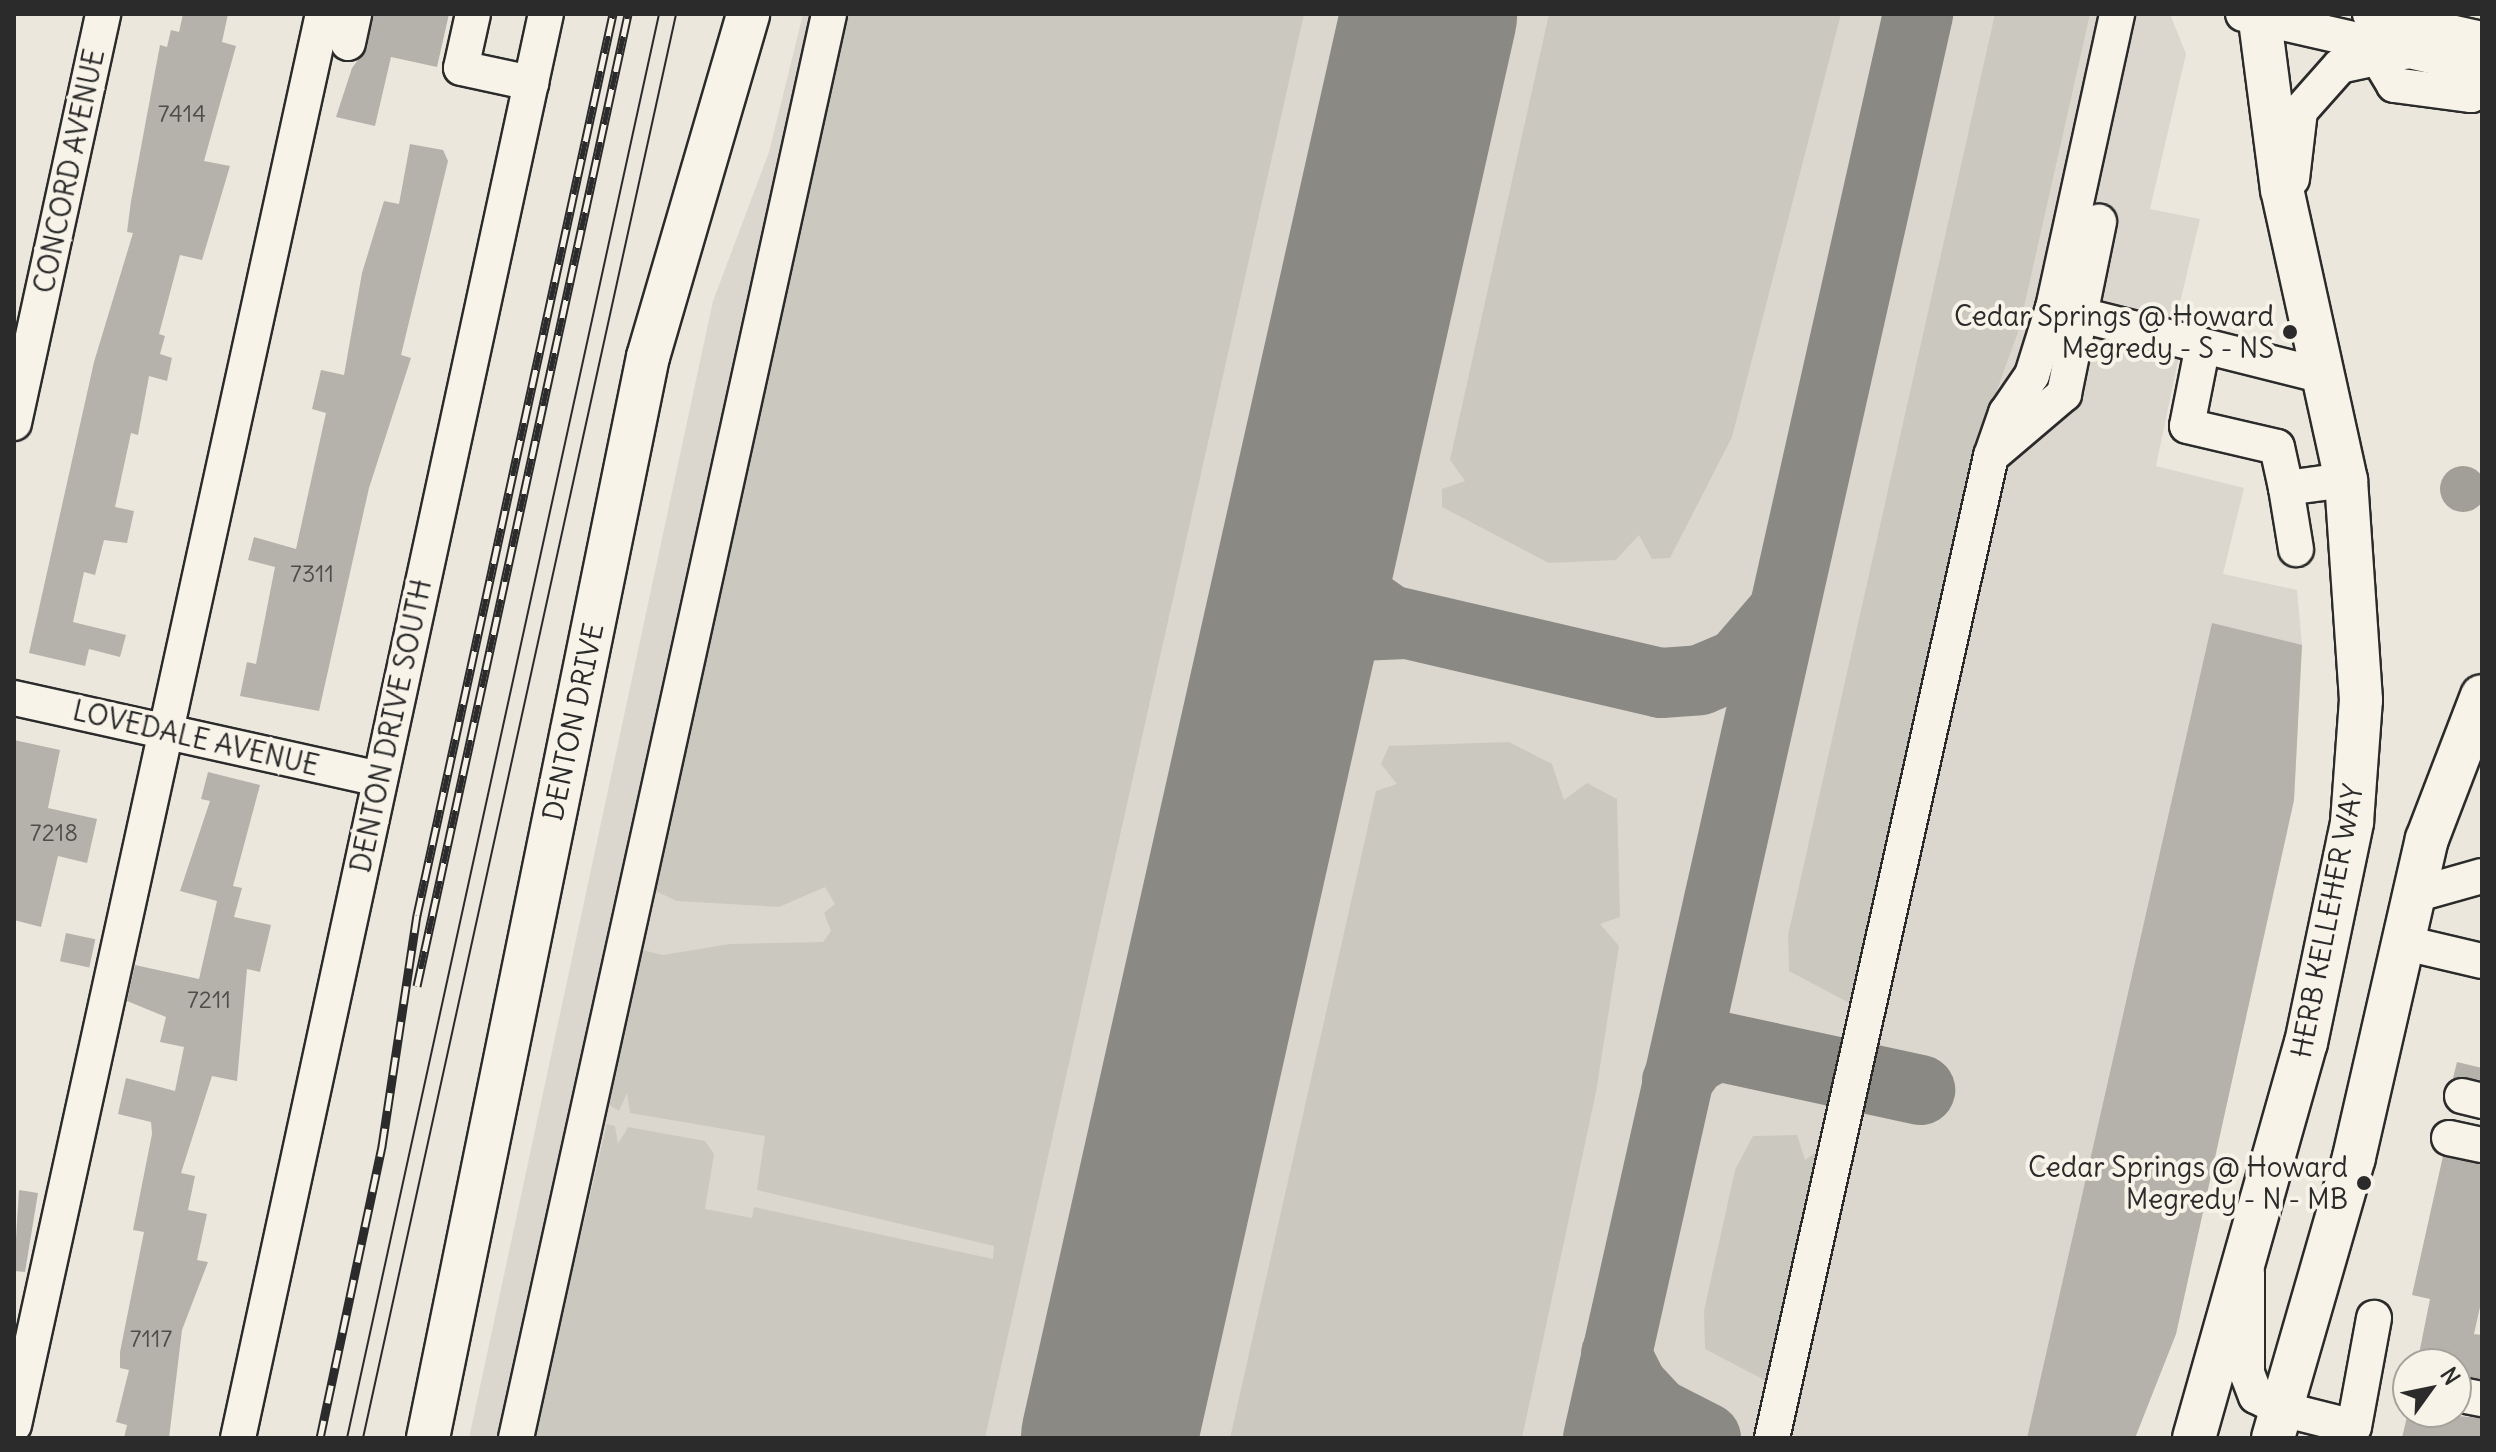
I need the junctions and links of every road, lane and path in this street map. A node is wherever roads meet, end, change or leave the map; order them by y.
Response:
1 (103, 14) edge
2 (323, 14) edge
3 (473, 14) edge
4 (546, 14) edge
5 (748, 14) edge
6 (829, 14) edge
7 (2117, 14) edge
8 (2370, 14) edge
9 (2254, 15) edge
10 (2482, 39) edge
11 (2409, 51) junction
12 (2375, 53) junction
13 (2482, 68) edge
14 (531, 83) junction
15 (2482, 88) edge
16 (2099, 222) dead end
17 (2294, 247) junction
18 (2067, 309) junction
19 (2202, 350) junction
20 (2324, 376) junction
21 (14, 423) edge
22 (2346, 480) junction
23 (2286, 488) junction
24 (2296, 549) dead end
25 (2482, 696) edge
26 (14, 698) edge
27 (165, 731) junction
28 (379, 779) junction
29 (2482, 876) edge
30 (2411, 896) junction
31 (2401, 942) junction
32 (2482, 961) edge
33 (2449, 1138) dead end
34 (2482, 1145) edge
35 (2247, 1269) junction
36 (2374, 1318) dead end
37 (2278, 1423) edge
38 (14, 1425) edge
39 (238, 1438) edge
40 (428, 1438) edge
41 (516, 1438) edge
42 (1772, 1438) edge
43 (2194, 1438) edge

1 - 21 street, CONCORD AVENUE
2 - 27 street
3 - 14 street
4 - 14 street, DENTON DRIVE SOUTH
5 - 40 main road, DENTON DRIVE
6 - 41 street
7 - 18 street
8 - 10 street
9 - 11 street
9 - 17 main road, HERB KELLEHER WAY
11 - 12 street
11 - 13 street
12 - 15 street
12 - 17 street
14 - 28 street, DENTON DRIVE SOUTH
16 - 18 street
17 - 20 main road, HERB KELLEHER WAY
18 - 19 street
18 - 42 street
19 - 20 street
19 - 23 street
20 - 22 main road, HERB KELLEHER WAY
22 - 23 street
22 - 35 main road, HERB KELLEHER WAY
23 - 24 street
25 - 30 main road
26 - 27 street, LOVEDALE AVENUE
27 - 28 street, LOVEDALE AVENUE
27 - 38 street
28 - 39 street, DENTON DRIVE SOUTH
29 - 30 street
30 - 31 main road
31 - 32 street
31 - 37 main road
33 - 34 street
35 - 37 street
35 - 43 main road, HERB KELLEHER WAY
36 - 37 street

